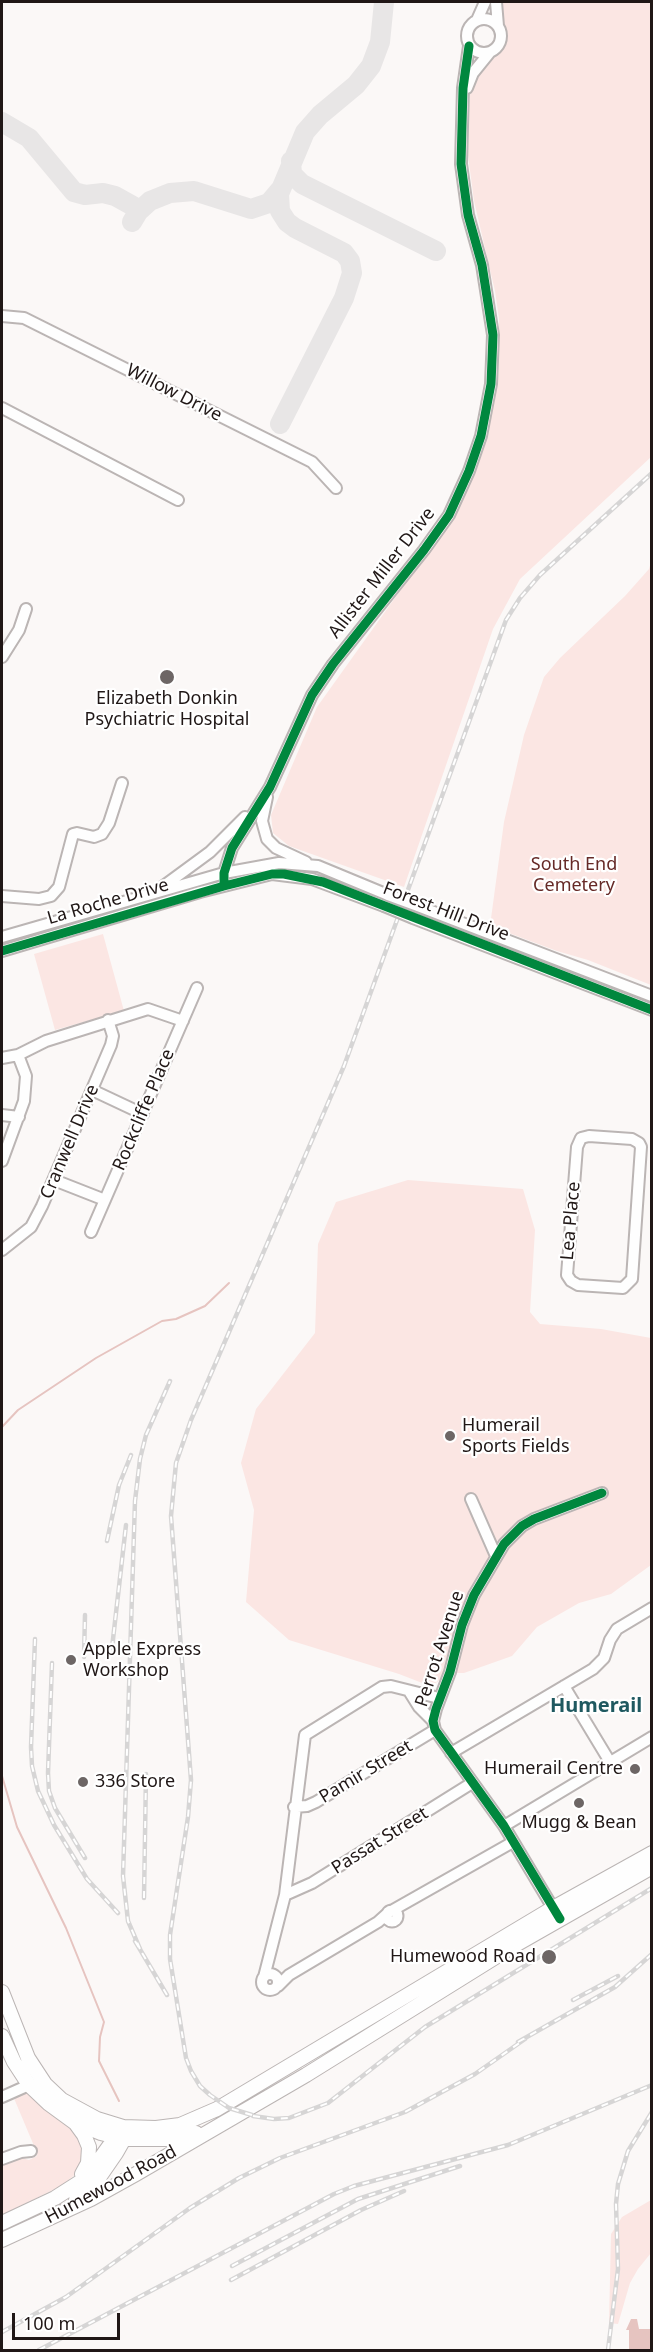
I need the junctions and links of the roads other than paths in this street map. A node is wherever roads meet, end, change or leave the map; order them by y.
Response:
1 (485, 2) edge
2 (496, 2) edge
3 (477, 20) junction
4 (498, 26) junction
5 (469, 46) junction
6 (490, 52) junction
7 (462, 109) junction
8 (2, 316) edge
9 (2, 408) edge
10 (336, 488) dead end
11 (178, 500) dead end
12 (26, 609) dead end
13 (2, 657) edge
14 (123, 783) dead end
15 (269, 789) junction
16 (318, 866) junction
17 (224, 873) junction
18 (224, 886) junction
19 (153, 893) junction
20 (2, 896) edge
21 (2, 937) edge
22 (2, 951) edge
23 (197, 988) dead end
24 (651, 996) edge
25 (651, 1010) edge
26 (108, 1020) junction
27 (183, 1021) junction
28 (18, 1055) junction
29 (2, 1058) edge
30 (92, 1090) junction
31 (143, 1114) junction
32 (2, 1115) edge
33 (19, 1117) junction
34 (2, 1161) edge
35 (646, 1167) edge
36 (54, 1180) junction
37 (105, 1200) junction
38 (91, 1232) dead end
39 (2, 1250) edge
40 (602, 1493) dead end
41 (471, 1499) dead end
42 (496, 1556) junction
43 (651, 1608) edge
44 (564, 1686) junction
45 (409, 1691) junction
46 (439, 1698) junction
47 (434, 1725) junction
48 (651, 1737) edge
49 (451, 1753) junction
50 (610, 1762) junction
51 (472, 1783) junction
52 (294, 1807) junction
53 (504, 1826) junction
54 (513, 1842) junction
55 (651, 1853) edge
56 (651, 1867) edge
57 (285, 1895) junction
58 (557, 1913) junction
59 (2, 1992) edge
60 (2, 2036) edge
61 (29, 2085) junction
62 (2, 2097) edge
63 (234, 2117) junction
64 (74, 2122) junction
65 (121, 2134) junction
66 (31, 2151) dead end
67 (2, 2159) edge
68 (72, 2188) junction
69 (48, 2220) junction
70 (2, 2223) edge
71 (2, 2240) edge

1 - 3 street
2 - 4 street
3 - 4 street
3 - 5 street
4 - 6 street
5 - 6 street
5 - 7 street, Allister Miller Drive
6 - 7 street, Allister Miller Drive
7 - 15 street, Allister Miller Drive
8 - 10 street, Willow Drive
9 - 11 street
12 - 13 street
14 - 20 street
15 - 16 street
15 - 17 street, Allister Miller Drive
15 - 19 street
16 - 17 street, Forest Hill Drive
16 - 24 street, Forest Hill Drive, bridge
17 - 18 street, Allister Miller Drive
17 - 19 street, La Roche Drive
18 - 22 street, La Roche Drive
18 - 25 street, Forest Hill Drive, bridge
19 - 21 street, La Roche Drive
23 - 27 street, Rockcliffe Place
26 - 27 street
26 - 28 street
26 - 30 street, Cranwell Drive
27 - 31 street, Rockcliffe Place
28 - 29 street
28 - 33 street
30 - 31 street
30 - 36 street, Cranwell Drive
31 - 37 street, Rockcliffe Place
32 - 33 street
33 - 34 street
35 - 35 street, Lea Place
36 - 37 street
36 - 39 street, Cranwell Drive
37 - 38 street, Rockcliffe Place
40 - 42 street, Perrot Avenue
41 - 42 street
42 - 46 street, Perrot Avenue
43 - 44 street
44 - 49 street
44 - 50 street
45 - 46 street
45 - 47 street, Perrot Avenue
45 - 52 street
46 - 47 street, Perrot Avenue
47 - 49 street, Perrot Avenue
47 - 52 street, Pamir Street
48 - 50 street
49 - 51 street, Perrot Avenue
50 - 53 street
51 - 53 street, Perrot Avenue
51 - 57 street, Passat Street
52 - 57 street
53 - 54 street, Perrot Avenue
54 - 57 street
54 - 58 street, Perrot Avenue
55 - 58 main road, Humewood Road
56 - 58 main road, Humewood Road
58 - 63 main road, Humewood Road
58 - 65 main road, Humewood Road
59 - 65 main road
60 - 61 main road
61 - 62 street
61 - 64 main road
63 - 65 main road
63 - 69 main road, Humewood Road
64 - 65 main road
64 - 68 main road
65 - 68 main road
65 - 69 main road
66 - 67 street
68 - 70 main road, Humewood Road
69 - 71 main road, Humewood Road

